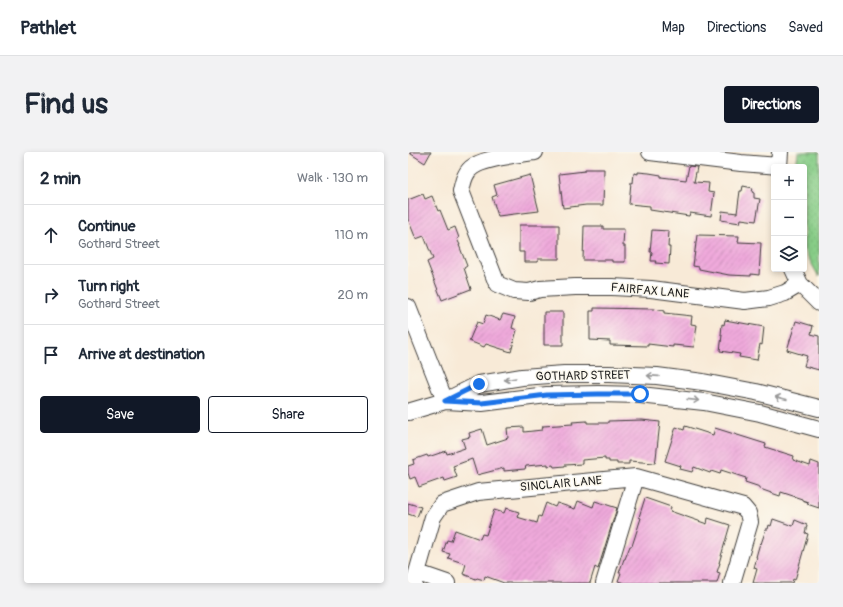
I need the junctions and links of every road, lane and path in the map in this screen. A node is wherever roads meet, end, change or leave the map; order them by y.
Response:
1 (535, 152) edge
2 (650, 152) edge
3 (779, 162) edge
4 (794, 272) edge
5 (800, 284) junction
6 (819, 303) edge
7 (408, 307) edge
8 (445, 401) junction
9 (819, 408) edge
10 (408, 412) edge
11 (819, 429) edge
12 (636, 477) junction
13 (416, 578) edge
14 (447, 583) edge
15 (604, 583) edge
16 (732, 583) edge

1 - 5 street, FAIRFAX LANE
2 - 3 street
4 - 5 street
5 - 6 street
7 - 8 street
9 -> 8 street, GOTHARD STREET
8 - 10 street, GOTHARD STREET
8 -> 11 street, GOTHARD STREET
12 - 13 street, SINCLAIR LANE
12 - 15 street
12 - 16 street, SINCLAIR LANE
13 - 14 street

